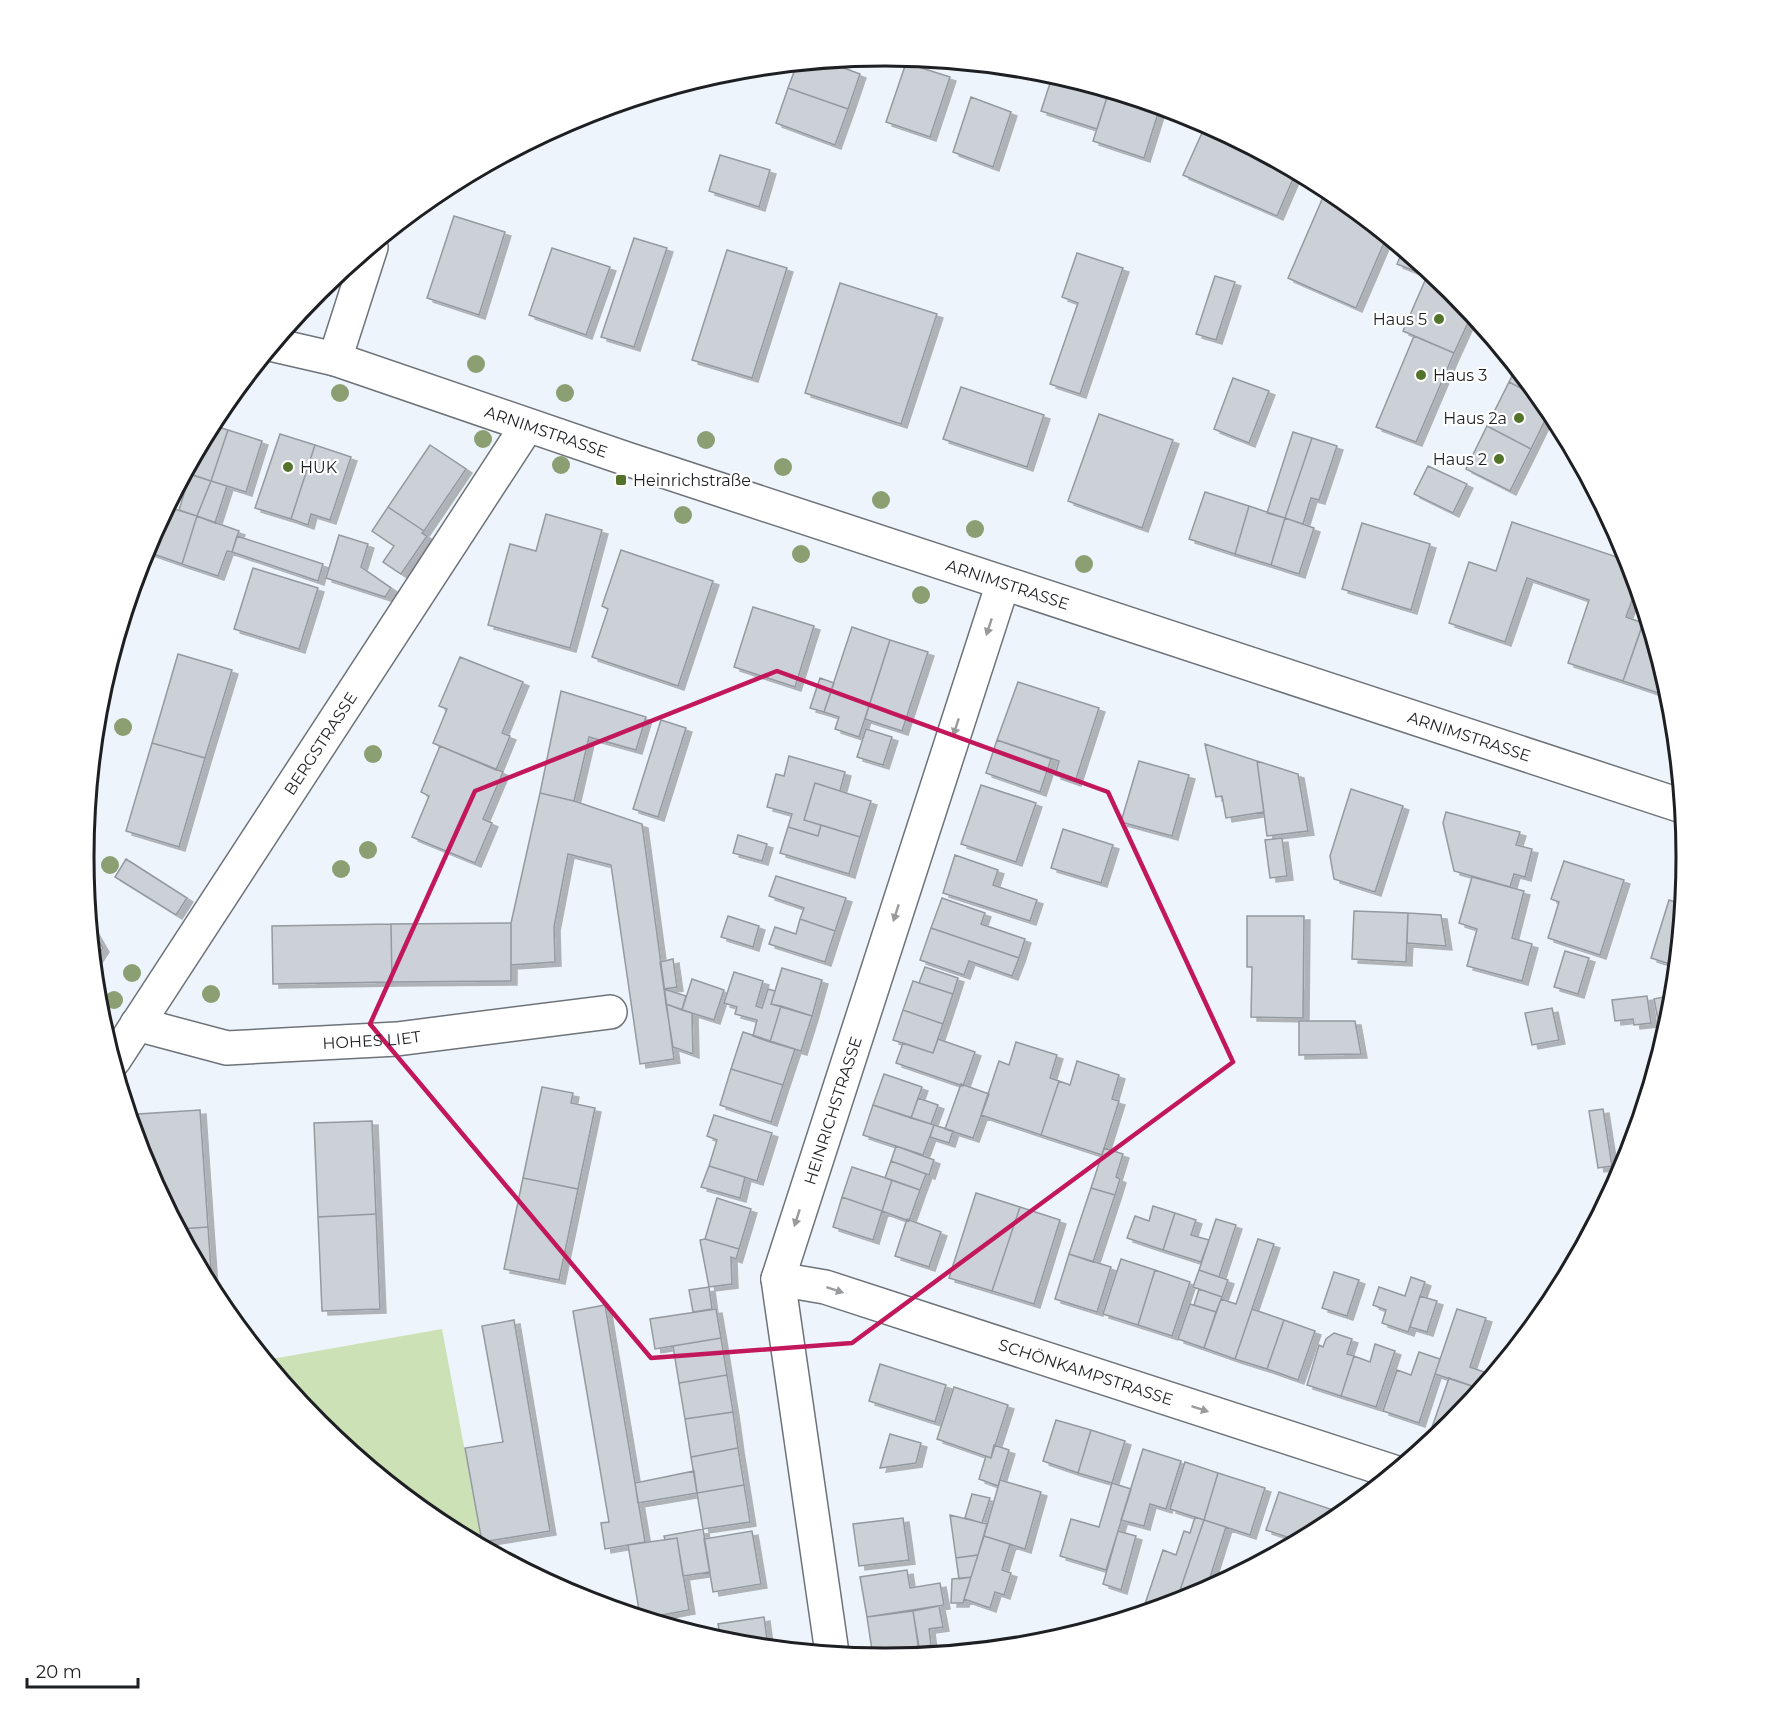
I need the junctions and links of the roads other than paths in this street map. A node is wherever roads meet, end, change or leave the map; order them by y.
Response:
1 (368, 259) edge
2 (290, 336) edge
3 (281, 347) edge
4 (335, 359) junction
5 (527, 426) junction
6 (1003, 583) junction
7 (1675, 804) edge
8 (610, 1012) dead end
9 (137, 1024) junction
10 (119, 1052) edge
11 (778, 1279) junction
12 (1386, 1469) edge
13 (831, 1646) edge

1 - 4 street
2 - 4 street, ARNIMSTRASSE
3 - 4 street, ARNIMSTRASSE
4 - 5 street, ARNIMSTRASSE
5 - 6 street, ARNIMSTRASSE
5 - 9 street, BERGSTRASSE
6 - 7 street, ARNIMSTRASSE
6 -> 11 street, HEINRICHSTRASSE
8 - 9 street, HOHES LIET
9 - 10 street, BERGSTRASSE
11 -> 12 street, SCHÖNKAMPSTRASSE
11 - 13 street, HEINRICHSTRASSE

